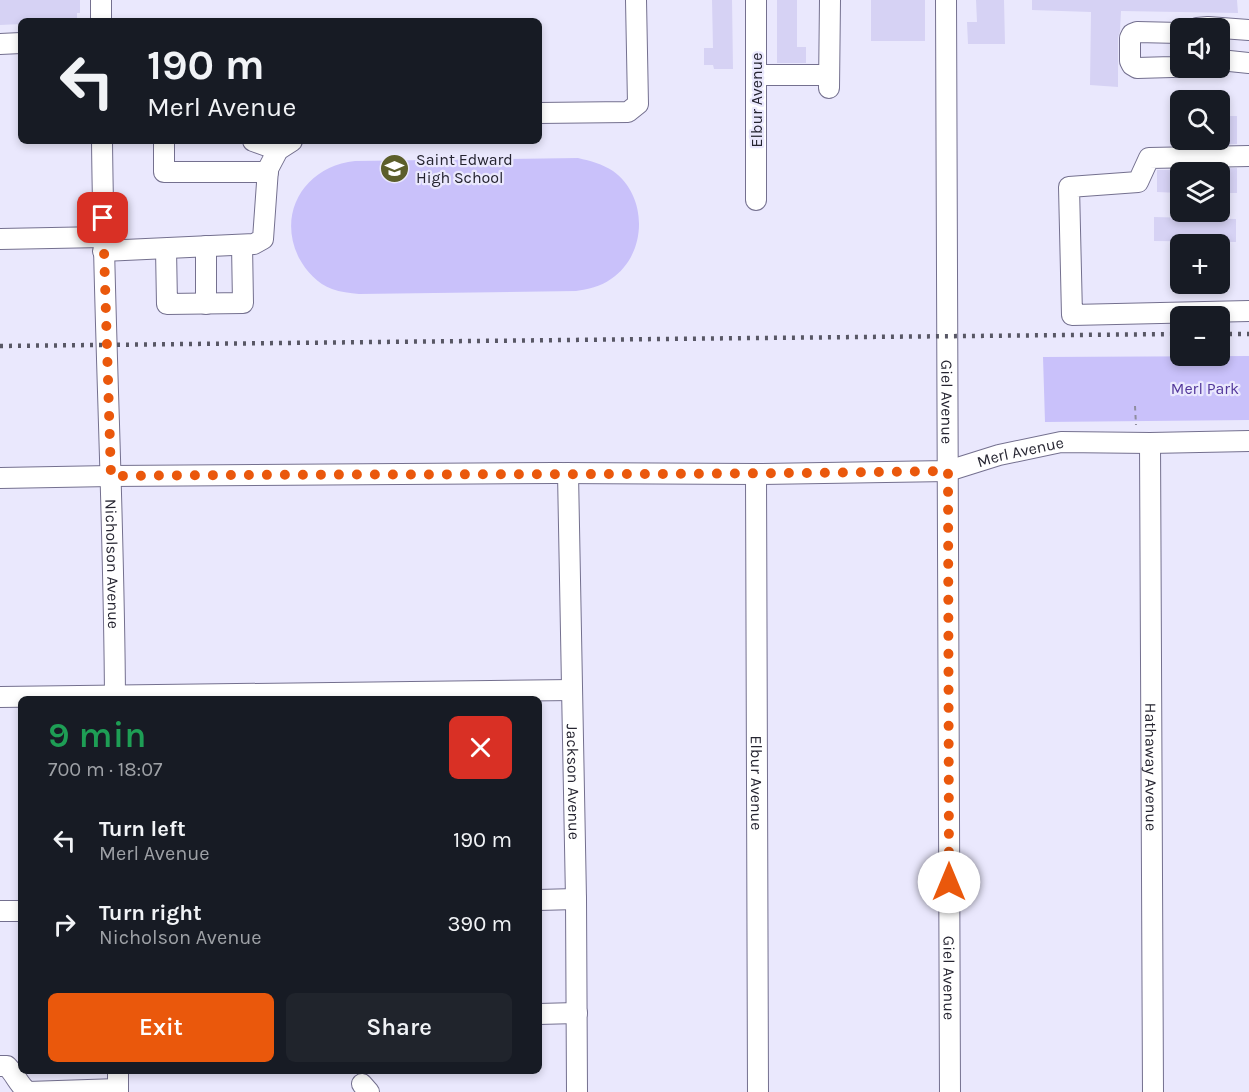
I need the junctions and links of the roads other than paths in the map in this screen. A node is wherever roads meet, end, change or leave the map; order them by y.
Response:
1 (101, 0) edge
2 (636, 0) edge
3 (756, 0) edge
4 (830, 0) edge
5 (946, 0) edge
6 (101, 18) edge
7 (1230, 29) edge
8 (1249, 30) edge
9 (1170, 33) edge
10 (18, 43) edge
11 (0, 44) edge
12 (1230, 61) edge
13 (1249, 63) edge
14 (1170, 68) edge
15 (756, 75) junction
16 (542, 113) edge
17 (102, 144) edge
18 (164, 144) edge
19 (285, 145) edge
20 (1249, 156) edge
21 (268, 172) junction
22 (756, 200) dead end
23 (0, 239) edge
24 (103, 244) junction
25 (242, 245) junction
26 (206, 246) junction
27 (166, 249) junction
28 (206, 304) junction
29 (1249, 311) edge
30 (1249, 441) edge
31 (1143, 443) junction
32 (948, 471) junction
33 (568, 473) junction
34 (756, 474) junction
35 (111, 476) junction
36 (0, 478) edge
37 (572, 690) junction
38 (115, 696) edge
39 (229, 696) edge
40 (0, 697) edge
41 (18, 697) edge
42 (576, 899) junction
43 (542, 900) edge
44 (0, 911) edge
45 (18, 911) edge
46 (577, 1013) junction
47 (542, 1014) edge
48 (0, 1066) edge
49 (118, 1084) edge
50 (577, 1092) edge
51 (759, 1092) edge
52 (950, 1092) edge
53 (1153, 1092) edge

1 - 6 street
2 - 16 street
3 - 15 street, Elbur Avenue
4 - 15 street
5 - 32 street, Giel Avenue
7 - 8 street
9 - 14 street
10 - 11 street
12 - 13 street
15 - 22 street, Elbur Avenue
17 - 24 street, Nicholson Avenue
18 - 21 street
19 - 21 street
20 - 29 street
21 - 25 street
23 - 24 street
24 - 27 street
24 - 35 street, Nicholson Avenue
25 - 26 street
25 - 28 street
26 - 27 street
26 - 28 street
27 - 28 street
30 - 31 street, Merl Avenue
31 - 32 street, Merl Avenue
31 - 53 street, Hathaway Avenue
32 - 34 street, Merl Avenue
32 - 52 street, Giel Avenue
33 - 34 street, Merl Avenue
33 - 35 street, Merl Avenue
33 - 37 street, Jackson Avenue
34 - 51 street, Elbur Avenue
35 - 36 street, Merl Avenue
35 - 38 street, Nicholson Avenue
37 - 39 street
37 - 42 street, Jackson Avenue
40 - 41 street
42 - 43 street
42 - 46 street, Jackson Avenue
44 - 45 street
46 - 47 street
46 - 50 street, Jackson Avenue
48 - 49 street

